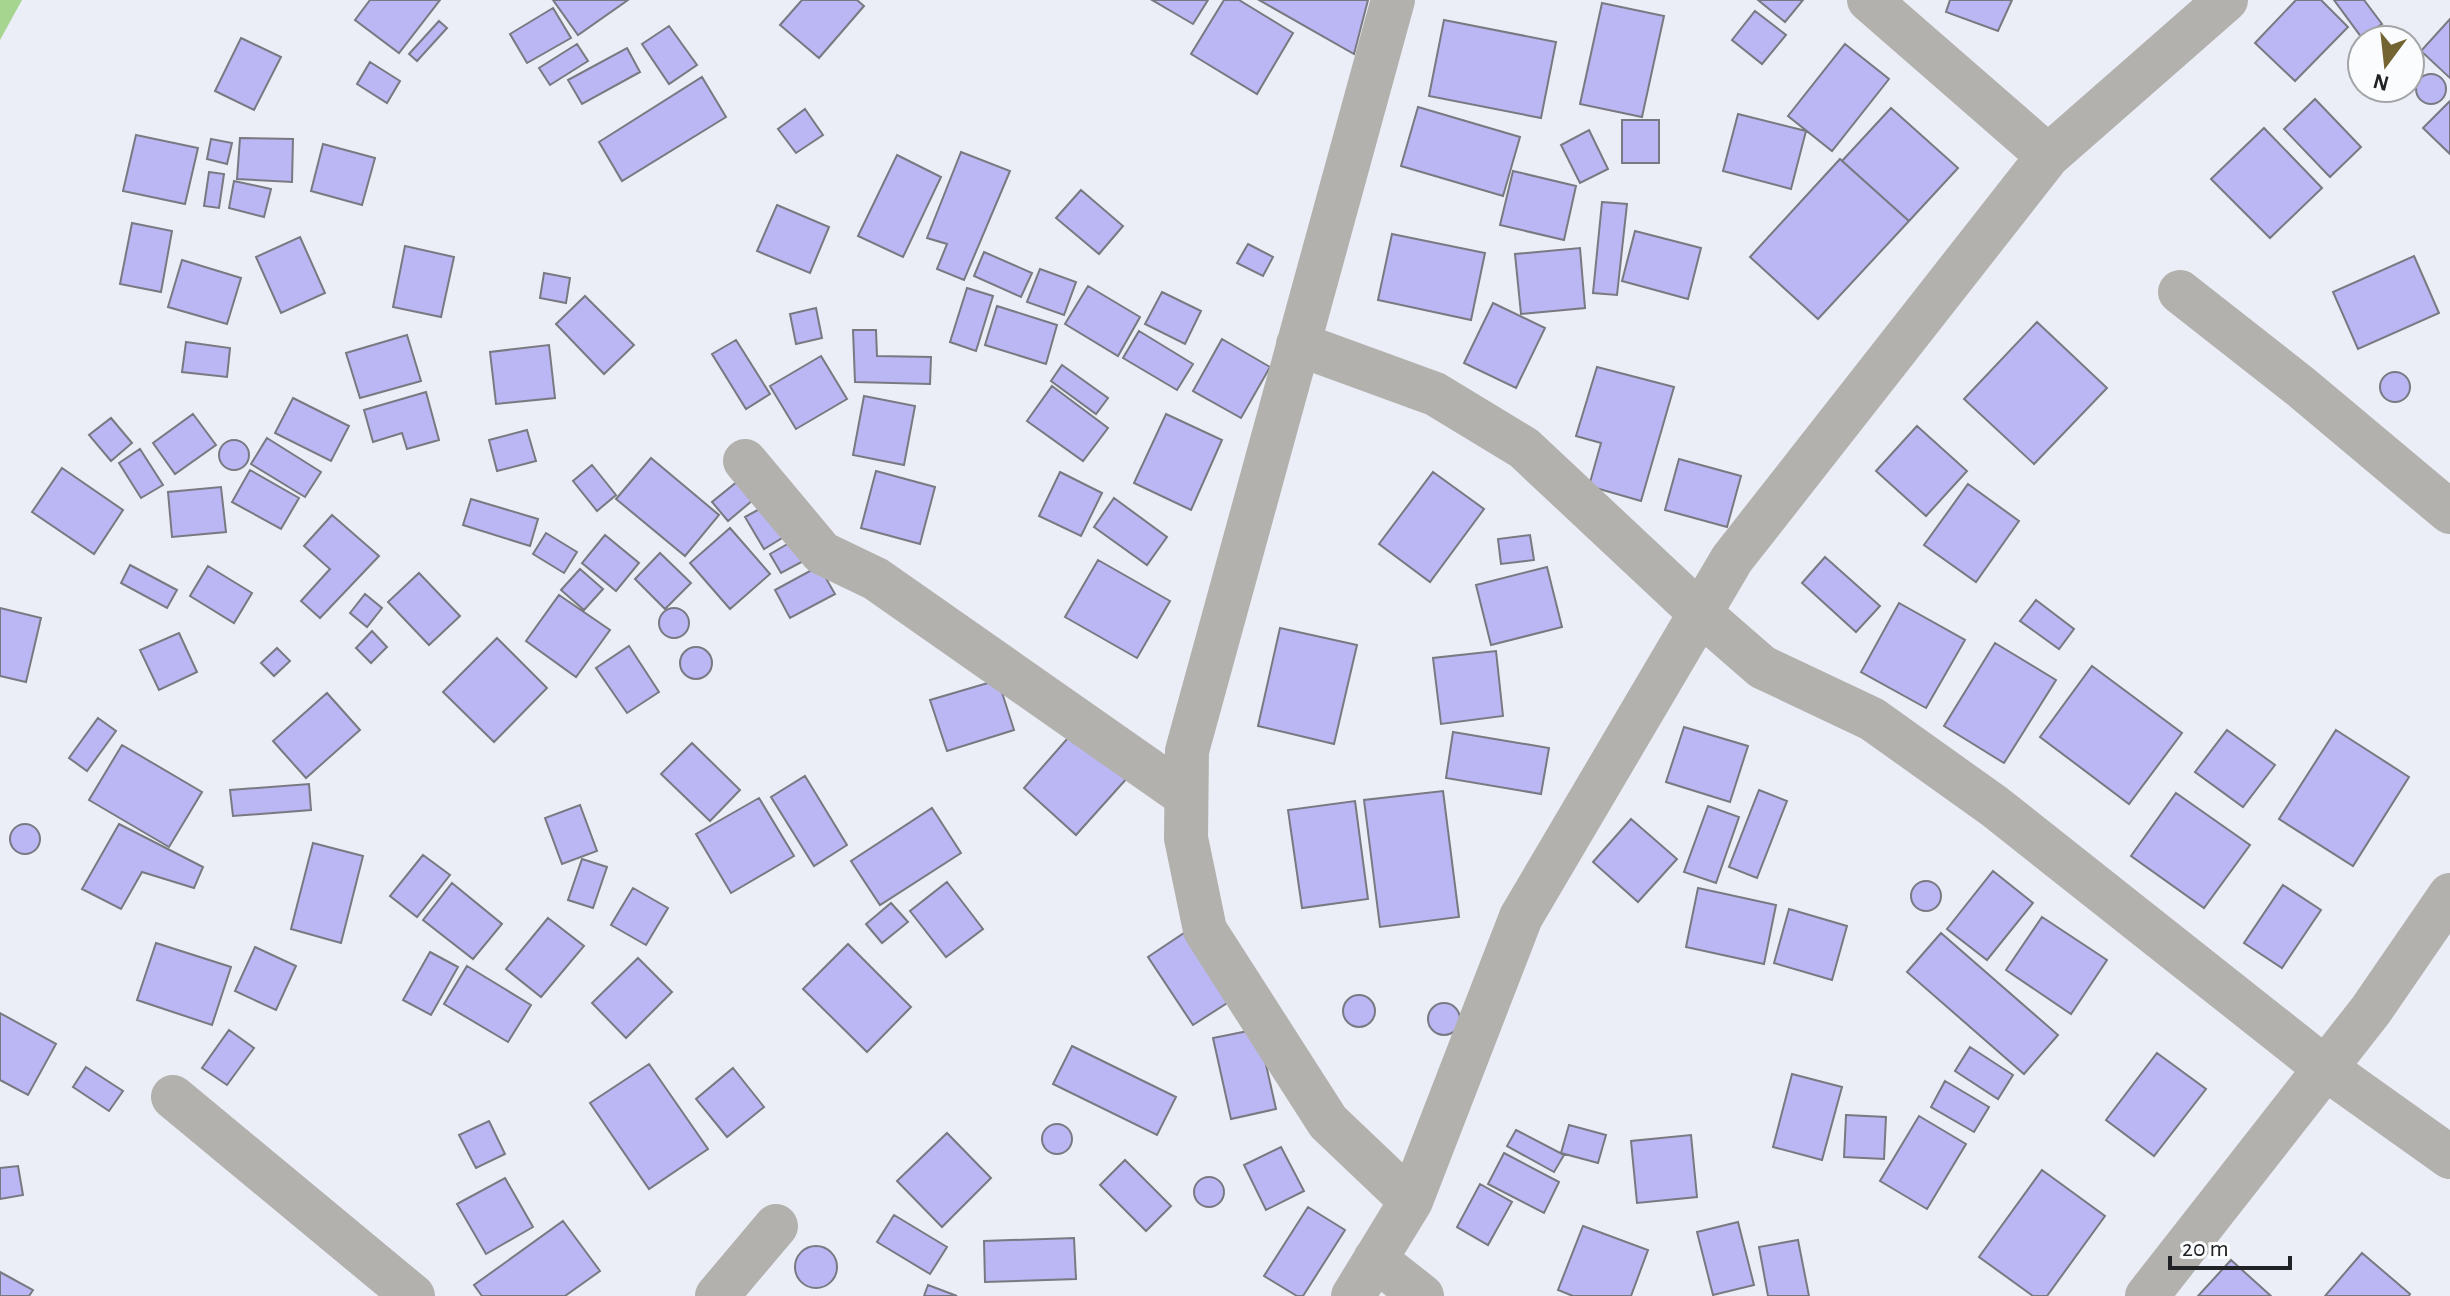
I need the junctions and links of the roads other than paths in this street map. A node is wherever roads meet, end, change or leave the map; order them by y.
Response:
1 (1393, 0) edge
2 (1869, 0) edge
3 (2226, 0) edge
4 (2048, 156) junction
5 (2180, 292) dead end
6 (1298, 344) junction
7 (745, 461) dead end
8 (2450, 512) edge
9 (1700, 613) junction
10 (1186, 796) junction
11 (2450, 895) edge
12 (2325, 1068) junction
13 (173, 1097) dead end
14 (2450, 1157) edge
15 (1411, 1201) junction
16 (776, 1226) dead end
17 (1364, 1278) edge
18 (413, 1296) edge
19 (717, 1296) edge
20 (1422, 1296) edge
21 (2147, 1296) edge

1 - 6 street
2 - 4 street
3 - 4 street
4 - 9 street
5 - 8 street
6 - 9 street
6 - 10 street
7 - 10 street
9 - 12 street
9 - 15 street
10 - 15 street
11 - 12 street
12 - 14 street
12 - 21 street
13 - 18 street
15 - 17 street
16 - 19 street
17 - 20 street

